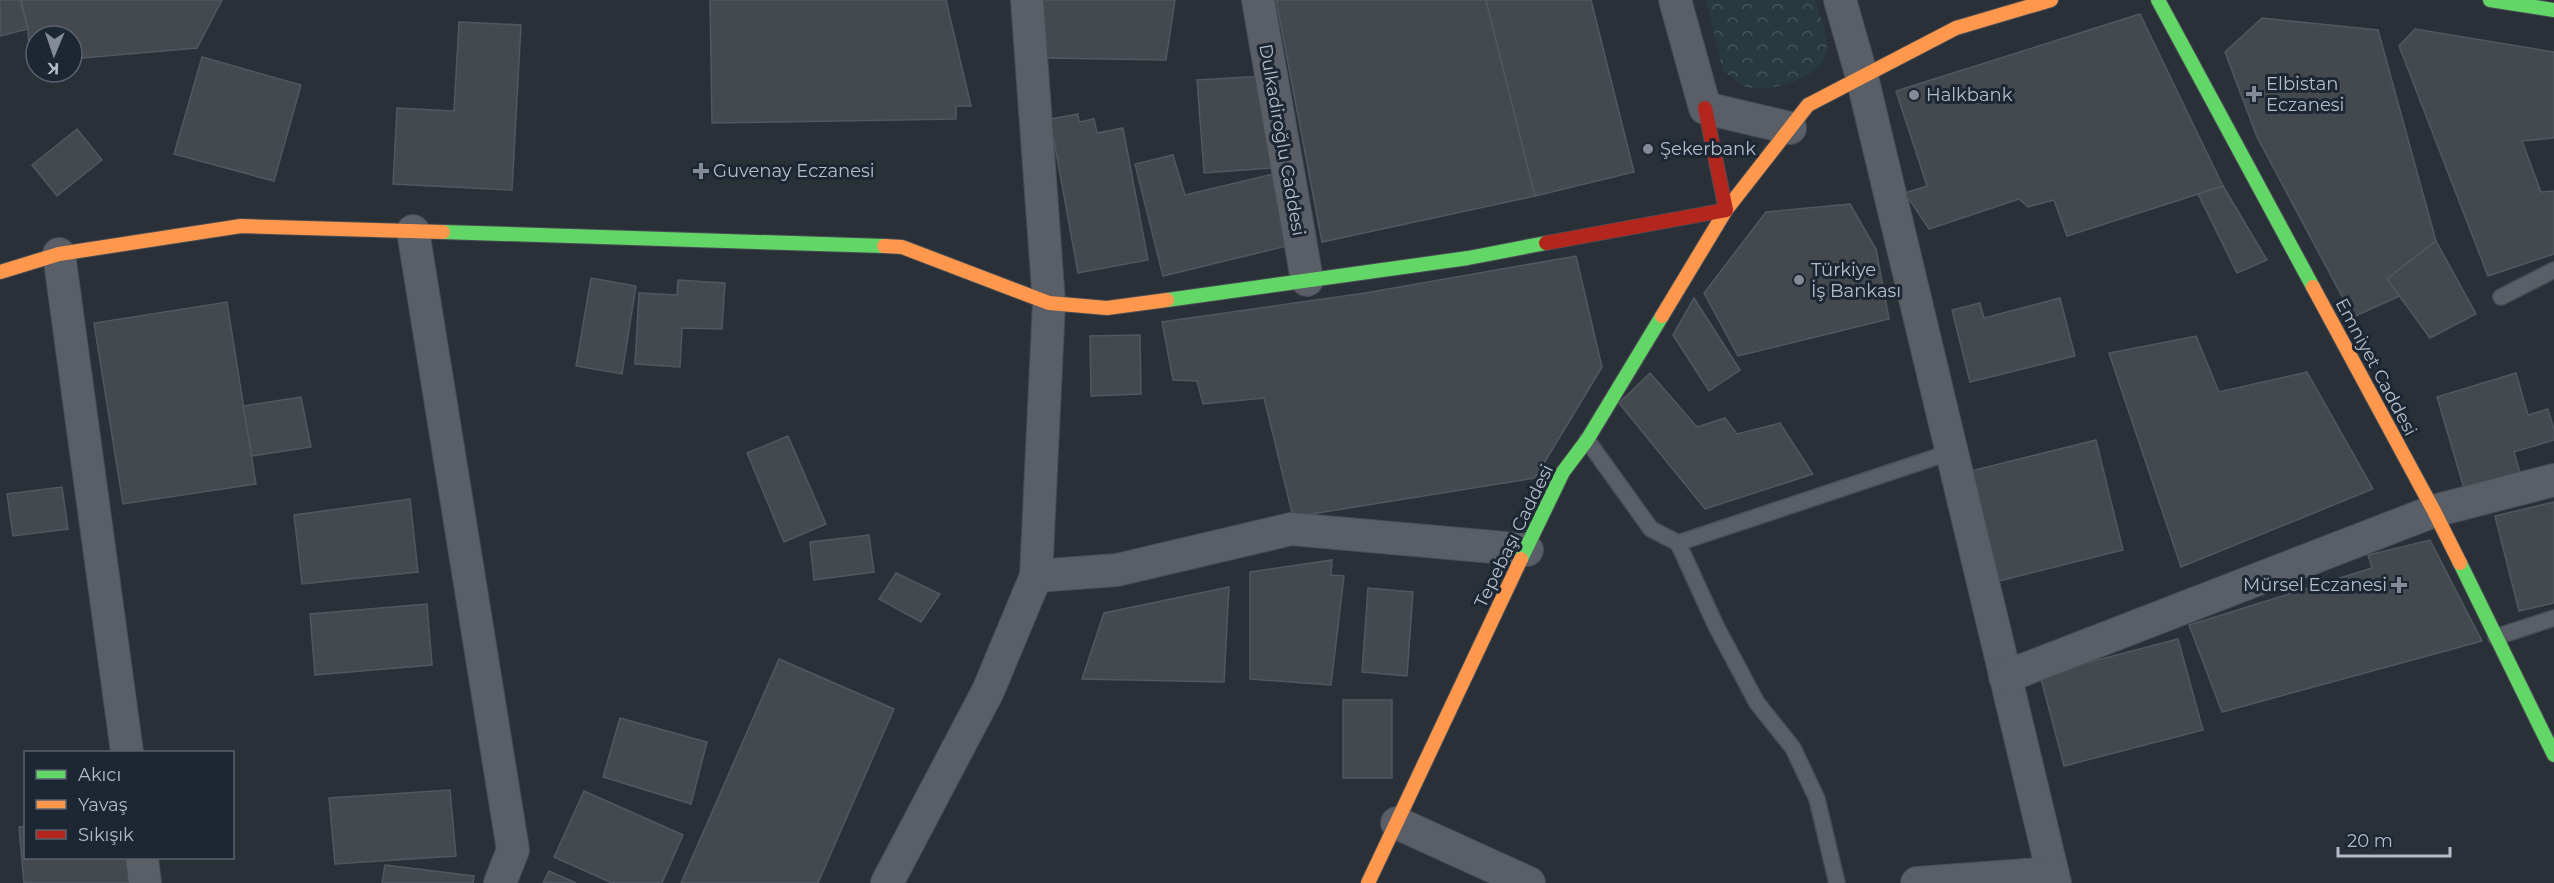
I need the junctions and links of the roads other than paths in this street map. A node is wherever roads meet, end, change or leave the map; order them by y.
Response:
1 (1027, 0) edge
2 (1258, 0) edge
3 (1675, 0) edge
4 (1840, 0) edge
5 (2051, 0) edge
6 (2158, 0) edge
7 (2490, 0) edge
8 (2554, 10) edge
9 (1862, 77) junction
10 (1705, 108) junction
11 (1799, 116) junction
12 (1726, 210) junction
13 (413, 231) junction
14 (59, 254) junction
15 (2554, 270) edge
16 (0, 272) edge
17 (1307, 280) junction
18 (2501, 297) dead end
19 (1049, 303) junction
20 (1587, 440) junction
21 (1951, 452) junction
22 (2554, 480) edge
23 (2434, 512) junction
24 (1678, 543) junction
25 (1527, 550) junction
26 (1036, 576) junction
27 (2554, 618) edge
28 (2496, 637) junction
29 (2005, 676) junction
30 (127, 751) edge
31 (2554, 755) edge
32 (1397, 823) junction
33 (142, 859) edge
34 (2054, 878) edge
35 (145, 883) edge
36 (500, 883) edge
37 (887, 883) edge
38 (1368, 883) edge
39 (1529, 883) edge
40 (1838, 883) edge
41 (1917, 883) edge

1 - 19 street
2 - 17 street, Dulkadiroğlu Caddesi
3 - 10 street
4 - 9 street
5 - 9 street
6 - 23 street, Emniyet Caddesi
7 - 8 street
9 - 11 street
9 - 21 street
10 - 11 street
10 - 12 street
11 - 12 street, Tepebaşı Caddesi
12 - 17 street
12 - 20 street, Tepebaşı Caddesi
13 - 14 street
13 - 19 street
13 - 36 street
14 - 16 street
14 - 30 street
15 - 18 lane
17 - 19 street
19 - 26 street
20 - 24 lane
20 - 25 street, Tepebaşı Caddesi
21 - 24 lane
21 - 29 street
22 - 23 street
23 - 28 street, Emniyet Caddesi
23 - 29 street
24 - 40 lane
25 - 26 street
25 - 32 street, Tepebaşı Caddesi
26 - 37 street
27 - 28 lane
28 - 31 street, Emniyet Caddesi
29 - 34 street
32 - 38 street, Tepebaşı Caddesi
32 - 39 street
33 - 35 street
34 - 41 street

